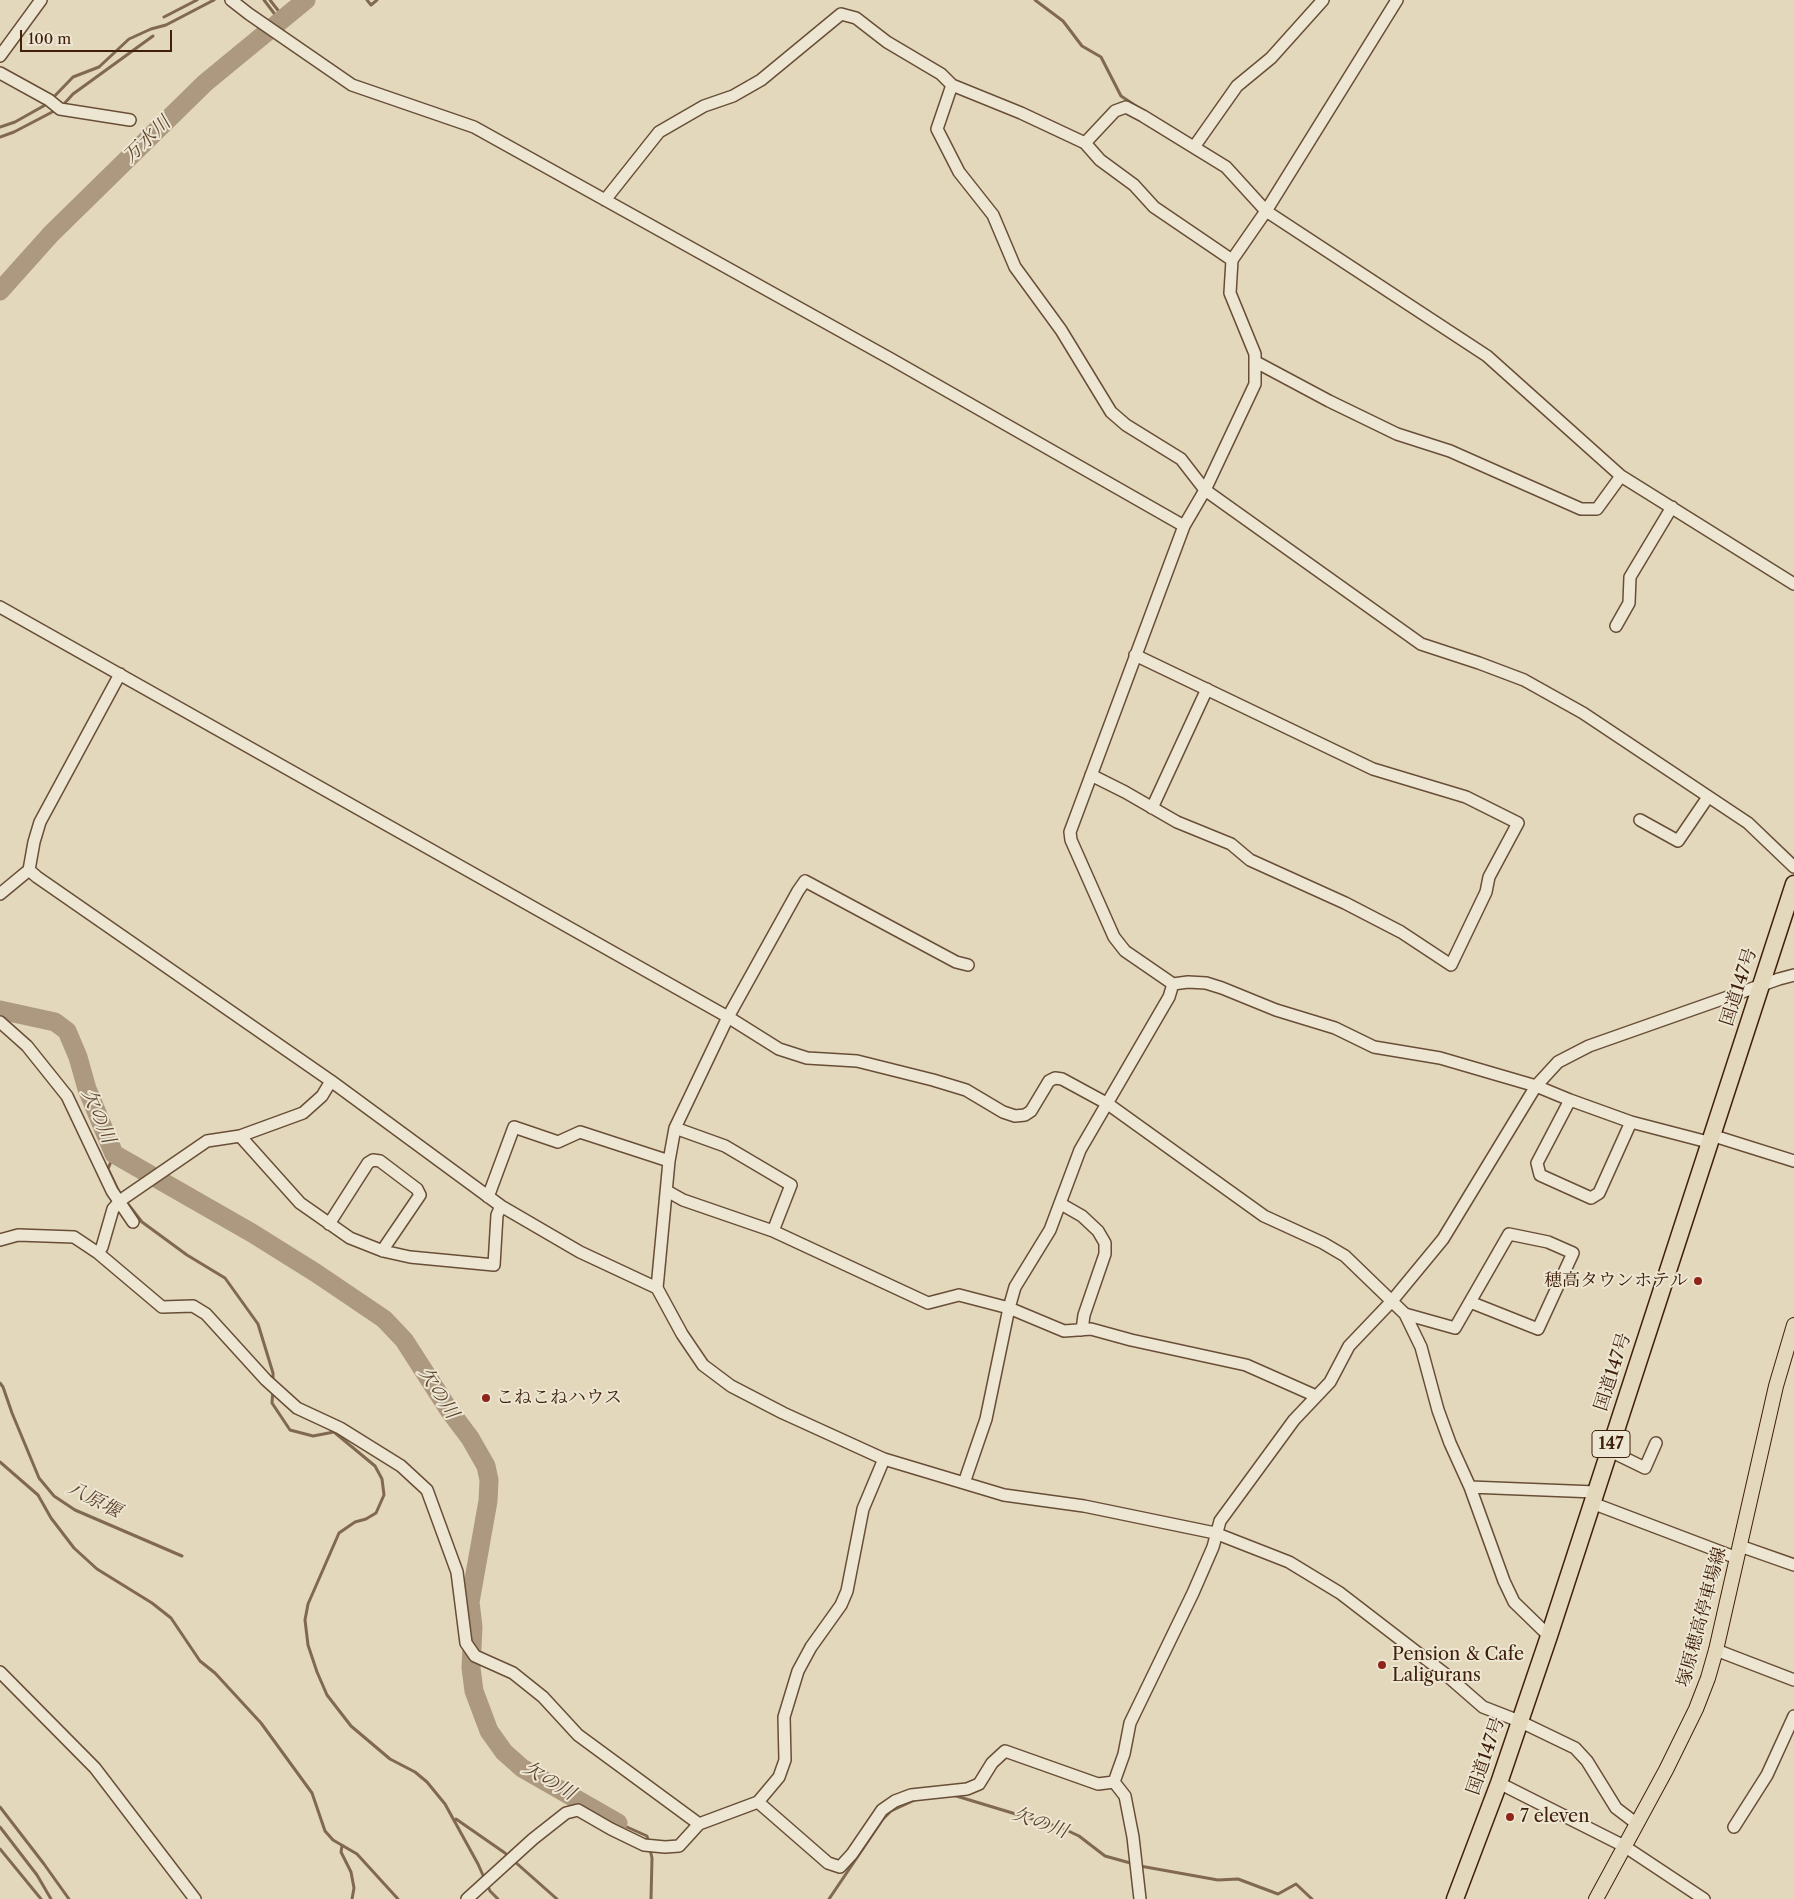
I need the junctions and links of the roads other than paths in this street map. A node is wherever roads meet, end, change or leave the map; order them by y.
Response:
1 (41, 0) edge
2 (1323, 0) edge
3 (1397, 0) edge
4 (235, 2) edge
5 (0, 56) edge
6 (0, 73) edge
7 (952, 85) junction
8 (130, 120) dead end
9 (1085, 143) junction
10 (1194, 147) junction
11 (605, 200) junction
12 (1266, 211) junction
13 (1232, 260) junction
14 (1256, 362) junction
15 (1621, 476) junction
16 (1205, 490) junction
17 (1672, 507) junction
18 (1184, 526) junction
19 (1794, 584) edge
20 (0, 607) edge
21 (1616, 626) dead end
22 (1135, 656) junction
23 (120, 674) junction
24 (1207, 690) junction
25 (1091, 775) junction
26 (1708, 797) junction
27 (1152, 808) junction
28 (1640, 820) dead end
29 (1794, 868) edge
30 (29, 870) junction
31 (1794, 884) edge
32 (0, 894) edge
33 (968, 965) dead end
34 (1794, 976) edge
35 (1173, 984) junction
36 (1761, 986) junction
37 (728, 1017) junction
38 (0, 1022) edge
39 (331, 1082) junction
40 (1536, 1086) junction
41 (1570, 1100) junction
42 (1108, 1104) junction
43 (1631, 1122) junction
44 (675, 1128) junction
45 (240, 1136) junction
46 (1710, 1138) junction
47 (669, 1161) junction
48 (1794, 1161) edge
49 (667, 1191) junction
50 (488, 1197) junction
51 (123, 1199) junction
52 (1061, 1204) junction
53 (501, 1206) junction
54 (133, 1222) dead end
55 (329, 1224) junction
56 (773, 1231) junction
57 (0, 1240) edge
58 (383, 1251) junction
59 (98, 1254) junction
60 (657, 1288) junction
61 (1391, 1302) junction
62 (1470, 1302) junction
63 (1009, 1308) junction
64 (1405, 1314) junction
65 (1794, 1325) edge
66 (1082, 1330) junction
67 (1316, 1396) junction
68 (1656, 1442) dead end
69 (1608, 1450) junction
70 (884, 1459) junction
71 (964, 1483) junction
72 (1470, 1488) junction
73 (1593, 1498) junction
74 (1215, 1533) junction
75 (1738, 1552) junction
76 (1794, 1565) edge
77 (1549, 1636) junction
78 (1716, 1650) junction
79 (0, 1672) edge
80 (1794, 1680) edge
81 (1794, 1716) edge
82 (1519, 1721) junction
83 (1114, 1782) junction
84 (1499, 1783) junction
85 (758, 1802) junction
86 (699, 1824) junction
87 (1637, 1824) junction
88 (1734, 1827) dead end
89 (1624, 1846) junction
90 (195, 1899) edge
91 (468, 1899) edge
92 (1140, 1899) edge
93 (1455, 1899) edge
94 (1596, 1899) edge
95 (1704, 1899) edge

1 - 5 street
2 - 10 street
3 - 12 street
4 - 11 street
6 - 8 street
7 - 9 street
7 - 11 street
7 - 16 street
9 - 10 street
9 - 13 street
10 - 12 street
11 - 18 street
12 - 13 street
12 - 15 street
13 - 14 street
14 - 15 street
14 - 16 street
15 - 17 street
16 - 18 street
16 - 26 street
17 - 19 street
17 - 21 street
18 - 22 street
20 - 23 street
22 - 24 street
22 - 25 street
23 - 30 street
23 - 37 street
24 - 27 street
24 - 27 street
25 - 27 street
25 - 35 street
26 - 28 street
26 - 29 street
30 - 32 street
30 - 39 street
31 - 36 highway, 国道147号 / 147
33 - 37 street
34 - 36 street
35 - 40 street
35 - 42 street
36 - 40 street
36 - 46 highway, 国道147号 / 147
37 - 42 street
37 - 44 street
38 - 51 street
39 - 45 street
39 - 50 street
40 - 41 street
40 - 61 street
41 - 43 street
41 - 43 street
42 - 52 street
42 - 61 street
43 - 46 street
44 - 47 street
44 - 56 street
45 - 51 street
45 - 55 street
46 - 48 street
46 - 69 highway, 国道147号 / 147
47 - 49 street
47 - 50 street
49 - 56 street
49 - 60 street
50 - 53 street
51 - 54 street
51 - 59 street
52 - 63 street
52 - 66 street
53 - 58 street
53 - 60 street
55 - 58 street
55 - 58 street
56 - 63 street
57 - 59 street
59 - 86 street
60 - 70 street
61 - 64 street
61 - 67 street
62 - 62 street
62 - 64 street
63 - 66 street
63 - 71 street
64 - 72 street
65 - 75 main road, 塚原穂高停車場線
66 - 67 street
67 - 74 street
68 - 69 street
69 - 73 highway, 国道147号 / 147
70 - 71 street
70 - 85 street
71 - 74 street
72 - 73 street
72 - 77 street
73 - 75 street
73 - 77 highway, 国道147号 / 147
74 - 82 street
74 - 83 street
75 - 76 street
75 - 78 main road, 塚原穂高停車場線
77 - 82 highway, 国道147号 / 147
78 - 80 street
78 - 87 main road, 塚原穂高停車場線
79 - 90 street
81 - 88 street
82 - 84 highway, 国道147号 / 147
82 - 87 street
83 - 85 street
83 - 92 street
84 - 89 street
84 - 93 highway, 国道147号 / 147
85 - 86 street
86 - 91 street
87 - 89 main road, 塚原穂高停車場線
89 - 94 main road, 塚原穂高停車場線
89 - 95 street

